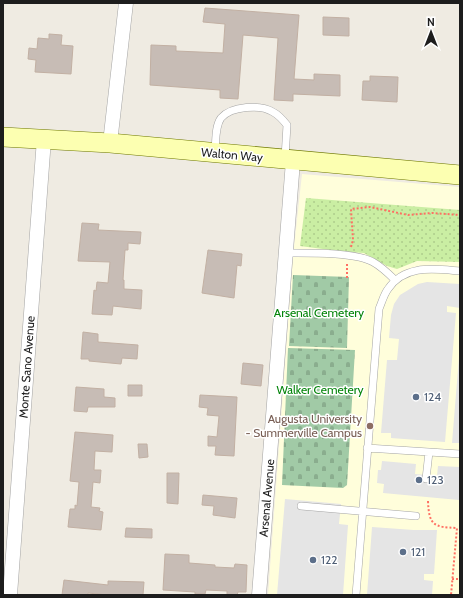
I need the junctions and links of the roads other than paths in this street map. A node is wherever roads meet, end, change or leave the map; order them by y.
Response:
1 (126, 3) edge
2 (3, 137) edge
3 (44, 139) junction
4 (110, 143) junction
5 (215, 153) junction
6 (289, 160) junction
7 (460, 175) edge
8 (287, 253) junction
9 (460, 271) edge
10 (394, 280) junction
11 (367, 448) junction
12 (429, 452) junction
13 (460, 454) edge
14 (426, 479) dead end
15 (301, 506) dead end
16 (362, 511) junction
17 (416, 516) dead end
18 (10, 595) edge
19 (259, 595) edge
20 (356, 595) edge

1 - 4 street
2 - 3 main road, Walton Way
3 - 4 main road, Walton Way
3 - 18 street, Monte Sano Avenue
4 - 5 main road, Walton Way
5 - 6 main road, Walton Way
5 - 6 lane
6 - 7 main road, Walton Way
6 - 8 street, Arsenal Avenue
8 - 10 lane
8 - 19 street, Arsenal Avenue
9 - 10 lane
10 - 11 lane
11 - 12 lane
11 - 16 lane
12 - 13 lane
12 - 14 lane
15 - 16 lane
16 - 17 lane
16 - 20 lane

